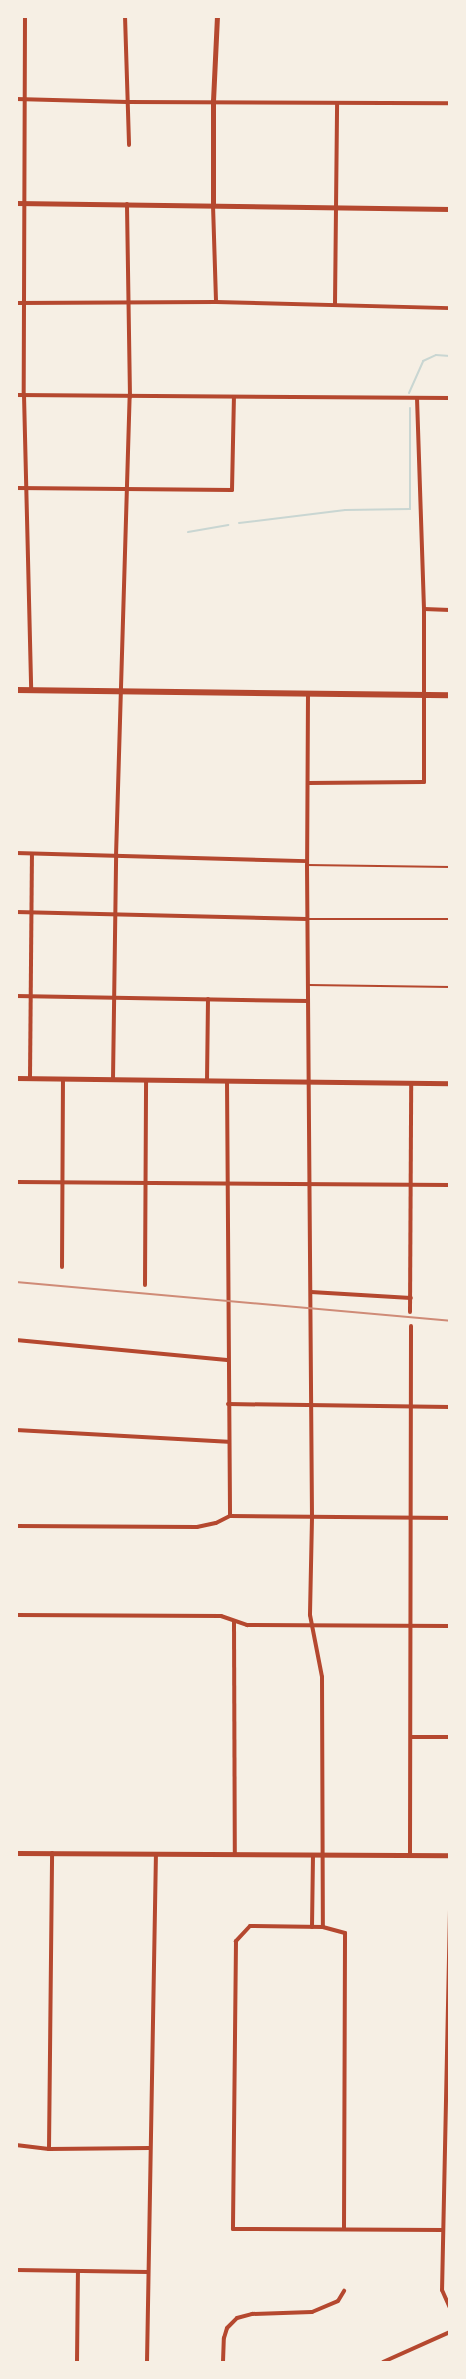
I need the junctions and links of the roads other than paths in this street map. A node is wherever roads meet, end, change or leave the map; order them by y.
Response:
1 (25, 16) edge
2 (125, 16) edge
3 (217, 16) edge
4 (16, 99) edge
5 (25, 99) junction
6 (213, 101) junction
7 (127, 102) junction
8 (337, 103) junction
9 (450, 103) edge
10 (129, 145) dead end
11 (16, 203) edge
12 (24, 203) junction
13 (127, 203) junction
14 (213, 204) junction
15 (337, 206) junction
16 (450, 208) edge
17 (216, 302) junction
18 (16, 303) edge
19 (129, 303) junction
20 (26, 304) junction
21 (335, 304) junction
22 (450, 308) edge
23 (16, 395) edge
24 (24, 395) junction
25 (130, 397) junction
26 (234, 397) junction
27 (417, 398) junction
28 (450, 398) edge
29 (16, 488) edge
30 (26, 488) junction
31 (128, 489) junction
32 (424, 609) junction
33 (450, 610) edge
34 (16, 690) edge
35 (31, 691) junction
36 (308, 692) junction
37 (122, 693) junction
38 (423, 694) junction
39 (450, 695) edge
40 (308, 783) junction
41 (16, 854) edge
42 (32, 854) junction
43 (116, 856) junction
44 (307, 863) junction
45 (450, 867) edge
46 (16, 912) edge
47 (32, 912) junction
48 (115, 914) junction
49 (307, 918) junction
50 (450, 919) edge
51 (307, 985) junction
52 (450, 987) edge
53 (16, 996) edge
54 (31, 996) junction
55 (113, 998) junction
56 (208, 999) junction
57 (308, 1001) junction
58 (16, 1078) edge
59 (30, 1078) junction
60 (63, 1079) junction
61 (113, 1080) junction
62 (146, 1080) junction
63 (207, 1081) junction
64 (226, 1081) junction
65 (309, 1082) junction
66 (411, 1083) junction
67 (450, 1083) edge
68 (16, 1182) edge
69 (62, 1183) junction
70 (145, 1184) junction
71 (227, 1185) junction
72 (412, 1185) junction
73 (450, 1185) edge
74 (311, 1186) junction
75 (62, 1267) dead end
76 (145, 1284) dead end
77 (311, 1292) junction
78 (411, 1298) junction
79 (410, 1312) dead end
80 (411, 1326) dead end
81 (16, 1340) edge
82 (227, 1360) junction
83 (228, 1404) junction
84 (311, 1405) junction
85 (450, 1407) edge
86 (411, 1408) junction
87 (16, 1430) edge
88 (228, 1442) junction
89 (230, 1516) junction
90 (312, 1518) junction
91 (450, 1518) edge
92 (412, 1519) junction
93 (16, 1526) edge
94 (16, 1615) edge
95 (234, 1622) junction
96 (312, 1625) junction
97 (412, 1626) junction
98 (450, 1626) edge
99 (412, 1737) junction
100 (450, 1737) edge
101 (16, 1853) edge
102 (52, 1853) junction
103 (156, 1854) junction
104 (235, 1854) junction
105 (313, 1855) junction
106 (323, 1855) junction
107 (410, 1855) junction
108 (450, 1855) edge
109 (448, 1910) edge
110 (312, 1927) junction
111 (322, 1927) junction
112 (448, 2053) edge
113 (16, 2145) edge
114 (49, 2148) junction
115 (150, 2148) junction
116 (344, 2228) junction
117 (443, 2230) junction
118 (16, 2270) edge
119 (78, 2271) junction
120 (148, 2272) junction
121 (344, 2291) dead end
122 (450, 2308) edge
123 (450, 2332) edge
124 (77, 2362) edge
125 (147, 2362) edge
126 (223, 2362) edge
127 (383, 2362) edge

1 - 5 street
2 - 7 street
3 - 6 street
4 - 5 street
5 - 7 street
5 - 12 street
6 - 7 street
6 - 8 street
6 - 14 street
7 - 10 street
8 - 9 street
8 - 15 street
11 - 12 street
12 - 13 street
12 - 20 street
13 - 14 street
13 - 19 street
14 - 15 street
14 - 17 street
15 - 16 street
15 - 21 street
17 - 19 street
17 - 21 street
18 - 20 street
19 - 20 street
19 - 25 street
20 - 24 street
21 - 22 street
23 - 24 street
24 - 25 street
24 - 30 street
25 - 26 street
25 - 31 street
26 - 27 street
26 - 31 street
27 - 28 street
27 - 32 street
29 - 30 street
30 - 31 street
30 - 35 street
31 - 37 street
32 - 33 street
32 - 38 street
34 - 35 highway
35 - 37 highway
36 - 37 highway
36 - 38 highway
36 - 40 street
37 - 43 street
38 - 39 highway
38 - 40 street
40 - 44 street
41 - 42 street
42 - 43 street
42 - 47 street
43 - 44 street
43 - 48 street
44 - 45 lane
44 - 49 street
46 - 47 street
47 - 48 street
47 - 54 street
48 - 49 street
48 - 55 street
49 - 50 lane
49 - 51 street
51 - 52 lane
51 - 57 street
53 - 54 street
54 - 55 street
54 - 59 street
55 - 56 street
55 - 61 street
56 - 57 street
56 - 63 street
57 - 65 street
58 - 59 street
59 - 60 street
60 - 61 street
60 - 69 street
61 - 62 street
62 - 63 street
62 - 70 street
63 - 64 street
64 - 65 street
64 - 71 street
65 - 66 street
65 - 74 street
66 - 67 street
66 - 72 street
68 - 69 street
69 - 70 street
69 - 75 street
70 - 71 street
70 - 76 street
71 - 74 street
71 - 82 street
72 - 73 street
72 - 74 street
72 - 78 street
74 - 77 street
77 - 78 street
77 - 84 street
78 - 79 street
80 - 86 street
81 - 82 street
82 - 83 street
83 - 84 street
83 - 88 street
84 - 86 street
84 - 90 street
85 - 86 street
86 - 92 street
87 - 88 street
88 - 89 street
89 - 90 street
89 - 93 street
90 - 92 street
90 - 96 street
91 - 92 street
92 - 97 street
94 - 95 street
95 - 96 street
95 - 104 street
96 - 97 street
96 - 106 street
97 - 98 street
97 - 99 street
99 - 100 street
99 - 107 street
101 - 102 main road
102 - 103 main road
102 - 114 street
103 - 104 main road
103 - 115 street
104 - 105 main road
105 - 106 main road
105 - 110 street
106 - 107 main road
106 - 111 street
107 - 108 main road
109 - 112 street
110 - 111 street
110 - 116 street
111 - 116 street
112 - 117 street
113 - 114 street
114 - 115 street
115 - 120 street
116 - 117 street
117 - 122 street
118 - 119 street
119 - 120 street
119 - 124 street
120 - 125 street
121 - 126 street
123 - 127 street

